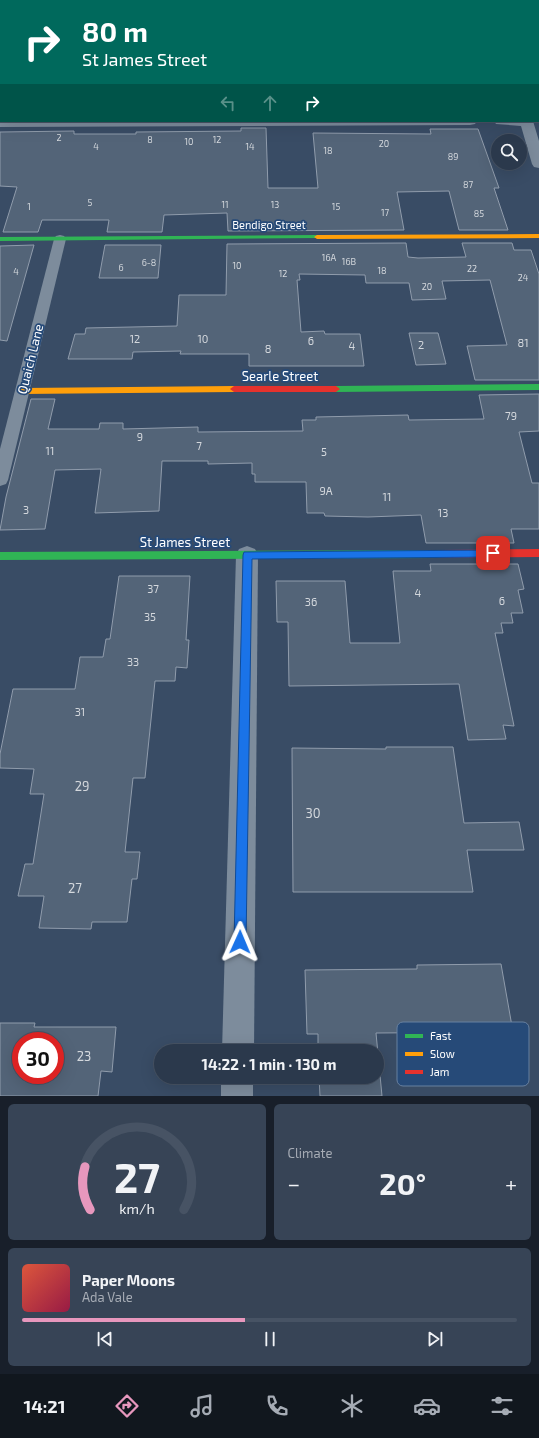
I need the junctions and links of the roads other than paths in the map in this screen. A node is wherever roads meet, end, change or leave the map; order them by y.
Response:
1 (526, 122) edge
2 (539, 164) edge
3 (539, 236) edge
4 (0, 239) edge
5 (60, 239) junction
6 (539, 387) edge
7 (22, 391) junction
8 (1, 476) edge
9 (539, 553) edge
10 (247, 555) junction
11 (0, 556) edge
12 (238, 1044) edge
13 (237, 1084) edge
14 (237, 1096) edge

1 - 2 street
3 - 5 street, Bendigo Street
4 - 5 street, Bendigo Street
5 - 7 lane, Quaich Lane
6 - 7 street, Searle Street
7 - 8 lane, Quaich Lane
9 - 10 street, St James Street
10 - 11 street, St James Street
10 - 12 street
13 - 14 street

